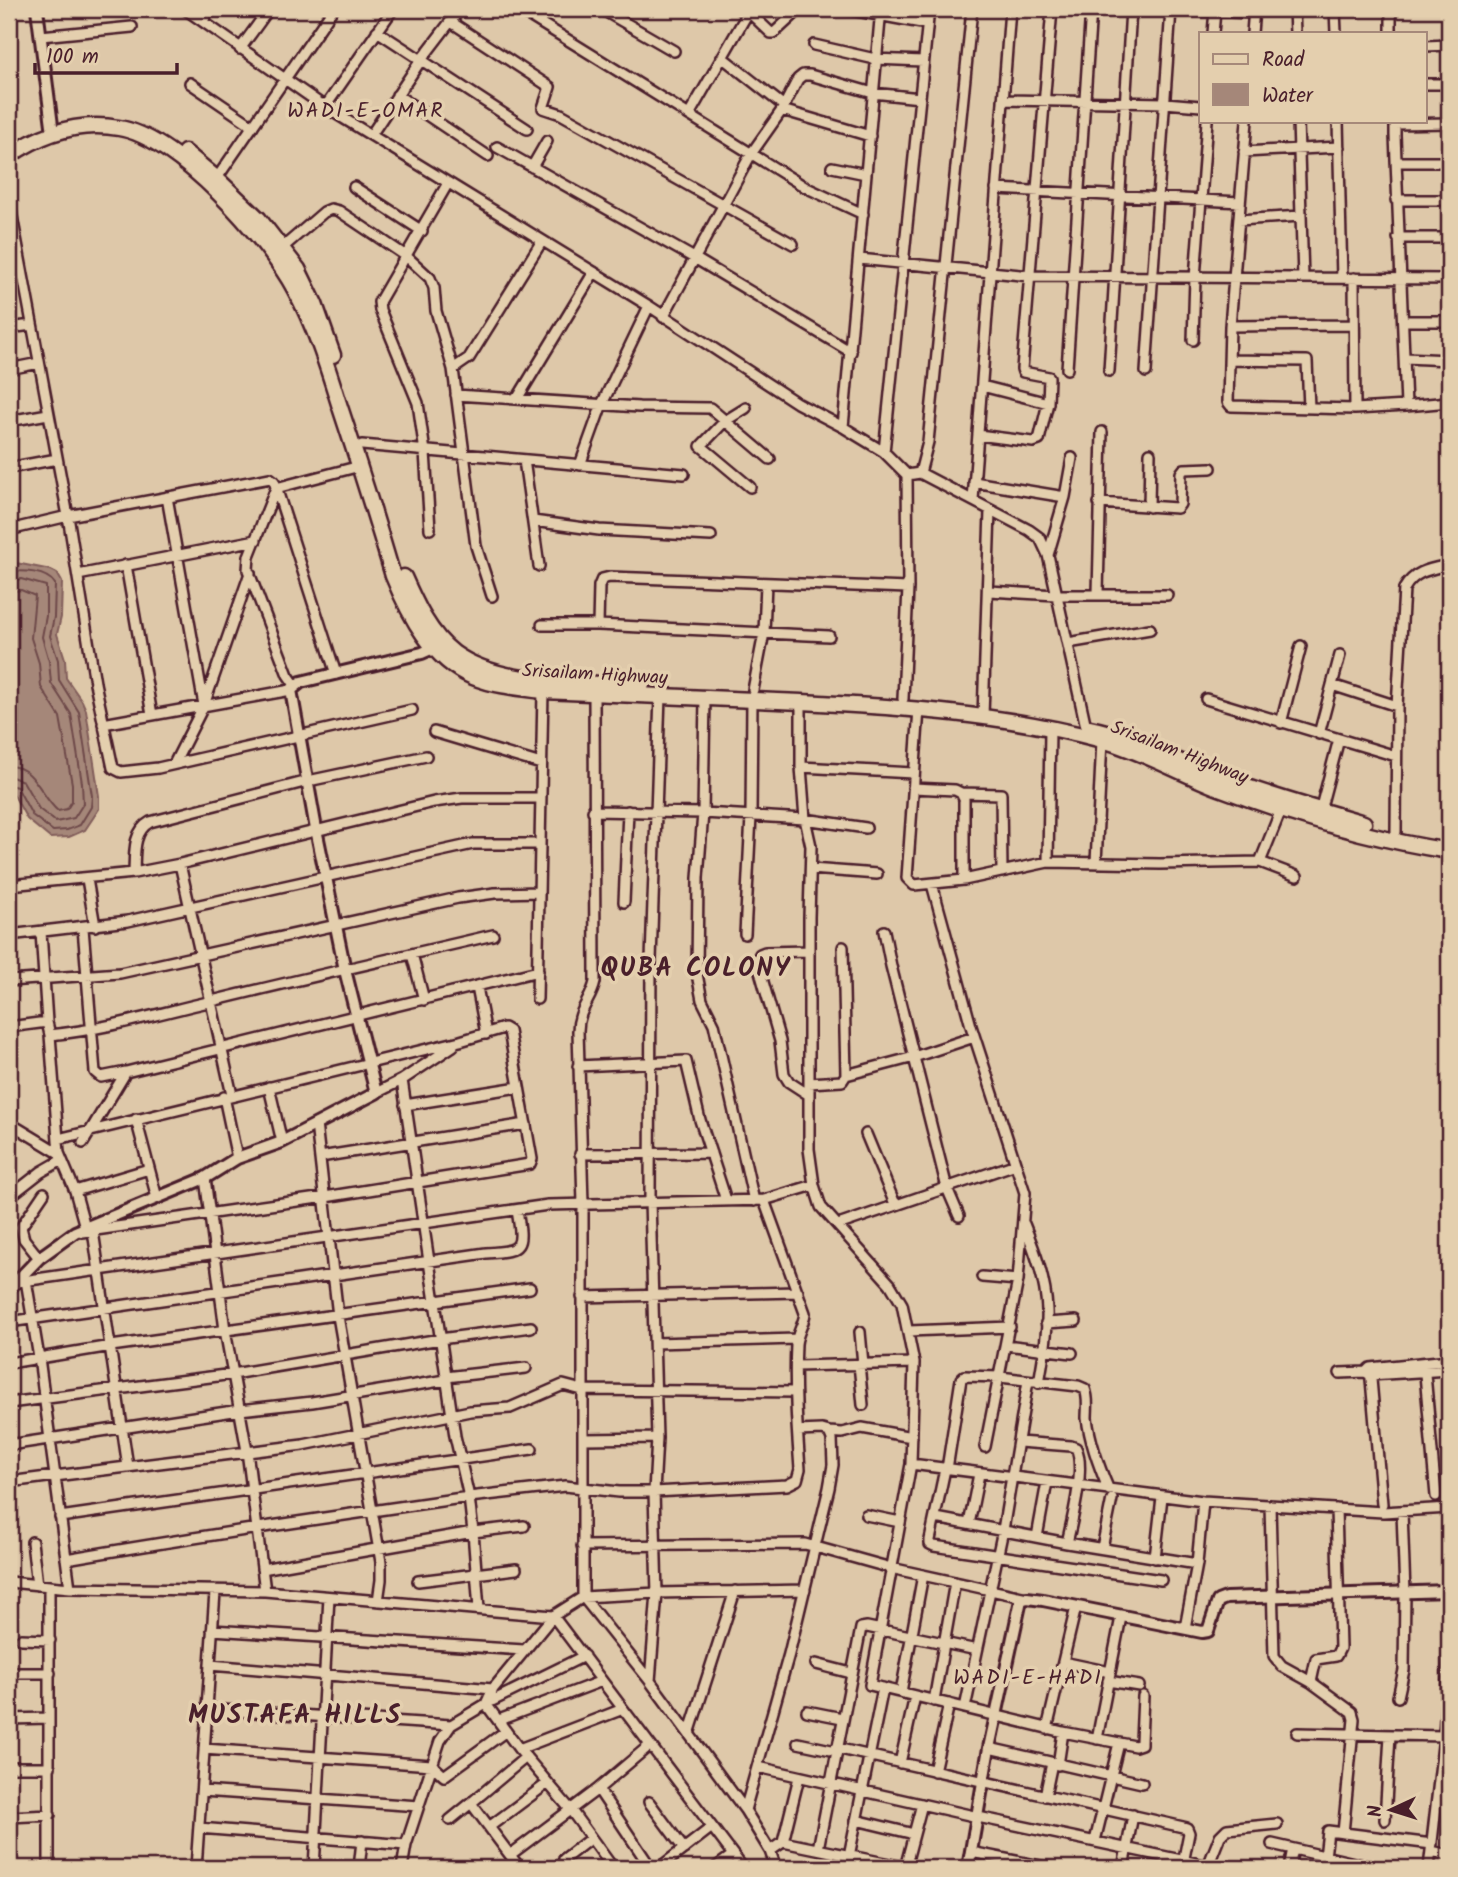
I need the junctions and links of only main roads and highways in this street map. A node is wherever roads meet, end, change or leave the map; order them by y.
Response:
1 (52, 129) junction
2 (9, 146) edge
3 (9, 156) edge
4 (214, 183) junction
5 (439, 645) junction
6 (752, 695) junction
7 (983, 712) junction
8 (1283, 805) junction
9 (1449, 842) edge
10 (1449, 851) edge

1 - 2 highway, Srisailam Highway
1 - 3 highway, Srisailam Highway
1 - 4 highway, Srisailam Highway
4 - 5 highway, Srisailam Highway
4 - 5 highway, Srisailam Highway
5 - 6 highway, Srisailam Highway
5 - 6 highway, Srisailam Highway
6 - 7 highway, Srisailam Highway
6 - 7 highway, Srisailam Highway
7 - 8 highway, Srisailam Highway
7 - 8 highway, Srisailam Highway
8 - 9 highway, Srisailam Highway
8 - 10 highway, Srisailam Highway

